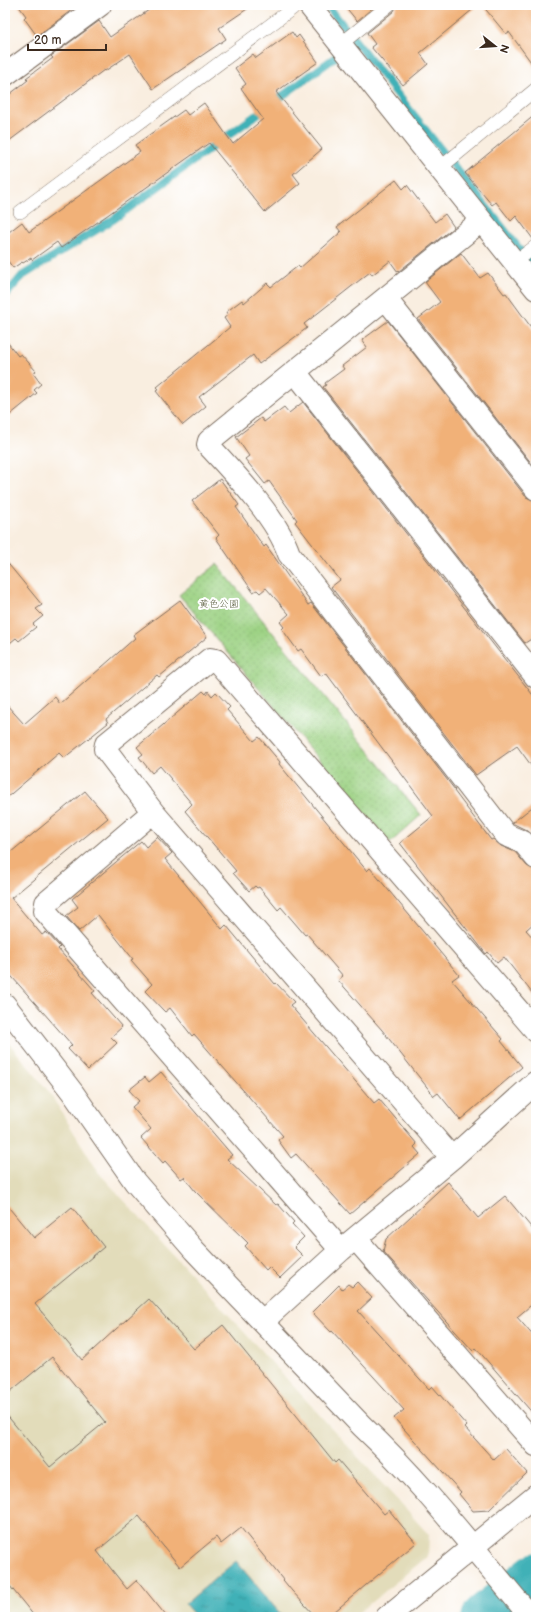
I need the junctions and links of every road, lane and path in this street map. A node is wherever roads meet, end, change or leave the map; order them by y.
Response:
1 (100, 5) edge
2 (297, 5) edge
3 (309, 5) edge
4 (389, 5) edge
5 (341, 44) junction
6 (9, 65) edge
7 (536, 89) edge
8 (440, 168) junction
9 (20, 212) dead end
10 (482, 221) junction
11 (536, 246) edge
12 (515, 262) junction
13 (536, 289) edge
14 (386, 299) junction
15 (295, 372) junction
16 (536, 488) edge
17 (536, 677) edge
18 (153, 812) junction
19 (536, 858) edge
20 (5, 1005) edge
21 (536, 1031) edge
22 (536, 1082) edge
23 (452, 1158) junction
24 (348, 1244) junction
25 (263, 1321) junction
26 (536, 1445) edge
27 (536, 1495) edge
28 (478, 1554) junction
29 (387, 1617) edge
30 (531, 1617) edge

1 - 6 street
2 - 9 lane
3 - 5 street
4 - 5 lane
5 - 8 street
7 - 8 lane
8 - 10 street
10 - 12 street
10 - 14 street
11 - 12 lane
12 - 13 street
14 - 15 street
14 - 16 street
15 - 17 street
15 - 19 street
18 - 21 street
18 - 23 street
18 - 24 street
20 - 25 street
22 - 23 street
23 - 24 street
24 - 25 street
24 - 26 street
25 - 28 street
27 - 28 street
28 - 29 street
28 - 30 street

